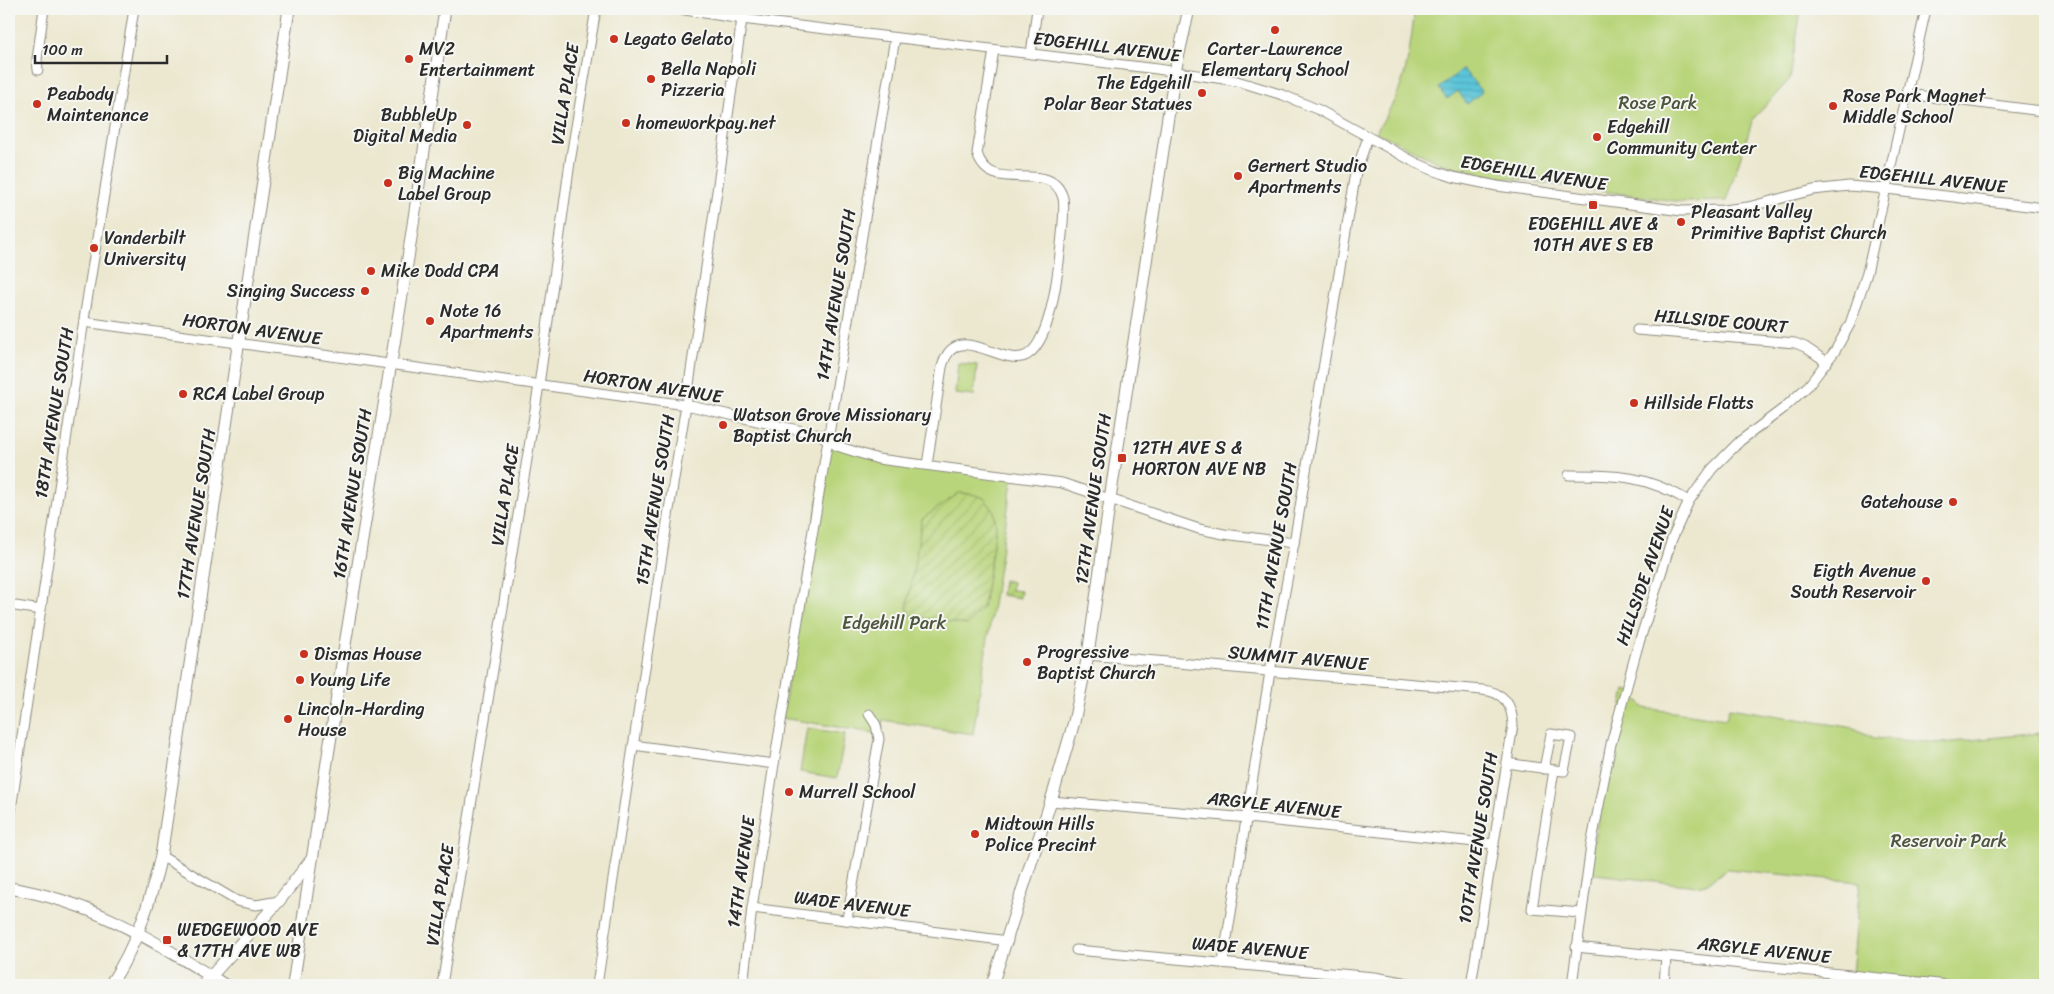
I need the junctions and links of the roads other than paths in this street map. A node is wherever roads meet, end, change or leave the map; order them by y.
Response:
1 (44, 9) edge
2 (134, 9) edge
3 (289, 9) edge
4 (445, 9) edge
5 (596, 9) edge
6 (679, 9) edge
7 (1037, 9) edge
8 (1189, 9) edge
9 (1926, 9) edge
10 (742, 19) junction
11 (895, 38) junction
12 (994, 50) junction
13 (1031, 54) junction
14 (38, 70) dead end
15 (1174, 71) junction
16 (1907, 94) junction
17 (2042, 111) dead end
18 (1368, 137) junction
19 (1887, 189) junction
20 (2045, 208) edge
21 (84, 322) junction
22 (1637, 330) dead end
23 (239, 344) junction
24 (1827, 362) junction
25 (391, 366) junction
26 (539, 385) junction
27 (686, 405) junction
28 (828, 440) junction
29 (927, 465) junction
30 (1569, 475) dead end
31 (1110, 499) junction
32 (1690, 501) junction
33 (1294, 543) junction
34 (9, 605) edge
35 (41, 610) junction
36 (1088, 655) junction
37 (1270, 672) junction
38 (1504, 697) joint
39 (869, 714) dead end
40 (633, 745) junction
41 (1507, 763) junction
42 (774, 764) junction
43 (1544, 768) junction
44 (1554, 770) junction
45 (1051, 801) junction
46 (1248, 818) junction
47 (9, 823) edge
48 (1494, 844) junction
49 (161, 856) junction
50 (312, 858) junction
51 (9, 888) edge
52 (279, 901) junction
53 (752, 908) junction
54 (1581, 913) junction
55 (847, 919) junction
56 (138, 933) junction
57 (1008, 941) junction
58 (1576, 947) junction
59 (1076, 950) dead end
60 (1666, 956) junction
61 (1223, 962) junction
62 (207, 981) edge
63 (110, 985) edge
64 (225, 985) edge
65 (293, 985) edge
66 (442, 985) edge
67 (597, 985) edge
68 (743, 985) edge
69 (992, 985) edge
70 (1420, 985) edge
71 (1471, 985) edge
72 (1572, 985) edge
73 (1664, 985) edge
74 (1948, 985) edge

1 - 14 street
2 - 21 street, 18TH AVENUE SOUTH
3 - 23 main road, 17TH AVENUE SOUTH
4 - 25 main road, 16TH AVENUE SOUTH
5 - 26 street, VILLA PLACE
6 - 10 street, EDGEHILL AVENUE
7 - 13 street
8 - 15 main road, 12TH AVENUE SOUTH
9 - 16 street, HILLSIDE AVENUE
10 - 11 street, EDGEHILL AVENUE
10 - 27 street, 15TH AVENUE SOUTH
11 - 12 street, EDGEHILL AVENUE
11 - 28 street, 14TH AVENUE SOUTH
12 - 13 street, EDGEHILL AVENUE
12 - 29 street
13 - 15 street, EDGEHILL AVENUE
15 - 18 street, EDGEHILL AVENUE
15 - 31 main road, 12TH AVENUE SOUTH
16 - 17 street
16 - 19 street, HILLSIDE AVENUE
18 - 19 street, EDGEHILL AVENUE
18 - 33 street, 11TH AVENUE SOUTH
19 - 20 street, EDGEHILL AVENUE
19 - 24 street, HILLSIDE AVENUE
21 - 23 street, HORTON AVENUE
21 - 35 street, 18TH AVENUE SOUTH
22 - 24 street, HILLSIDE COURT
23 - 25 street, HORTON AVENUE
23 - 49 main road, 17TH AVENUE SOUTH
24 - 32 street, HILLSIDE AVENUE
25 - 26 street, HORTON AVENUE
25 - 50 main road, 16TH AVENUE SOUTH
26 - 27 street, HORTON AVENUE
26 - 66 street, VILLA PLACE
27 - 28 street, HORTON AVENUE
27 - 40 street, 15TH AVENUE SOUTH
28 - 29 street, HORTON AVENUE
28 - 42 street, 14TH AVENUE SOUTH
29 - 31 street, HORTON AVENUE
30 - 32 street
31 - 33 street, HORTON AVENUE
31 - 36 main road, 12TH AVENUE SOUTH
32 - 54 street, HILLSIDE AVENUE
33 - 37 street, 11TH AVENUE SOUTH
34 - 35 street
35 - 47 street, 18TH AVENUE SOUTH
36 - 37 street, SUMMIT AVENUE
36 - 45 main road, 12TH AVENUE SOUTH
37 - 38 street, SUMMIT AVENUE
37 - 46 street, 11TH AVENUE SOUTH
38 - 41 street, 10TH AVENUE SOUTH
39 - 55 street
40 - 42 street
40 - 67 street, 15TH AVENUE SOUTH
41 - 43 street
41 - 48 street, 10TH AVENUE SOUTH
42 - 53 street, 14TH AVENUE
43 - 44 street
43 - 44 street
44 - 54 street
45 - 46 street, ARGYLE AVENUE
45 - 57 main road, 12TH AVENUE SOUTH
46 - 48 street, ARGYLE AVENUE
46 - 61 street, 11TH AVENUE SOUTH
48 - 71 street, 10TH AVENUE SOUTH
49 - 52 street
49 - 56 main road, 17TH AVENUE SOUTH
50 - 52 main road
50 - 65 main road, 16TH AVENUE SOUTH
51 - 56 main road
52 - 62 main road
53 - 55 street, WADE AVENUE
53 - 68 street, 14TH AVENUE
54 - 58 street, HILLSIDE AVENUE
55 - 57 street, WADE AVENUE
56 - 62 main road
56 - 63 main road, 17TH AVENUE SOUTH
57 - 69 main road, 12TH AVENUE SOUTH
58 - 60 street, ARGYLE AVENUE
58 - 72 street, HILLSIDE AVENUE
59 - 61 street, WADE AVENUE
60 - 73 street
60 - 74 street, ARGYLE AVENUE
61 - 70 street, WADE AVENUE
62 - 64 main road

